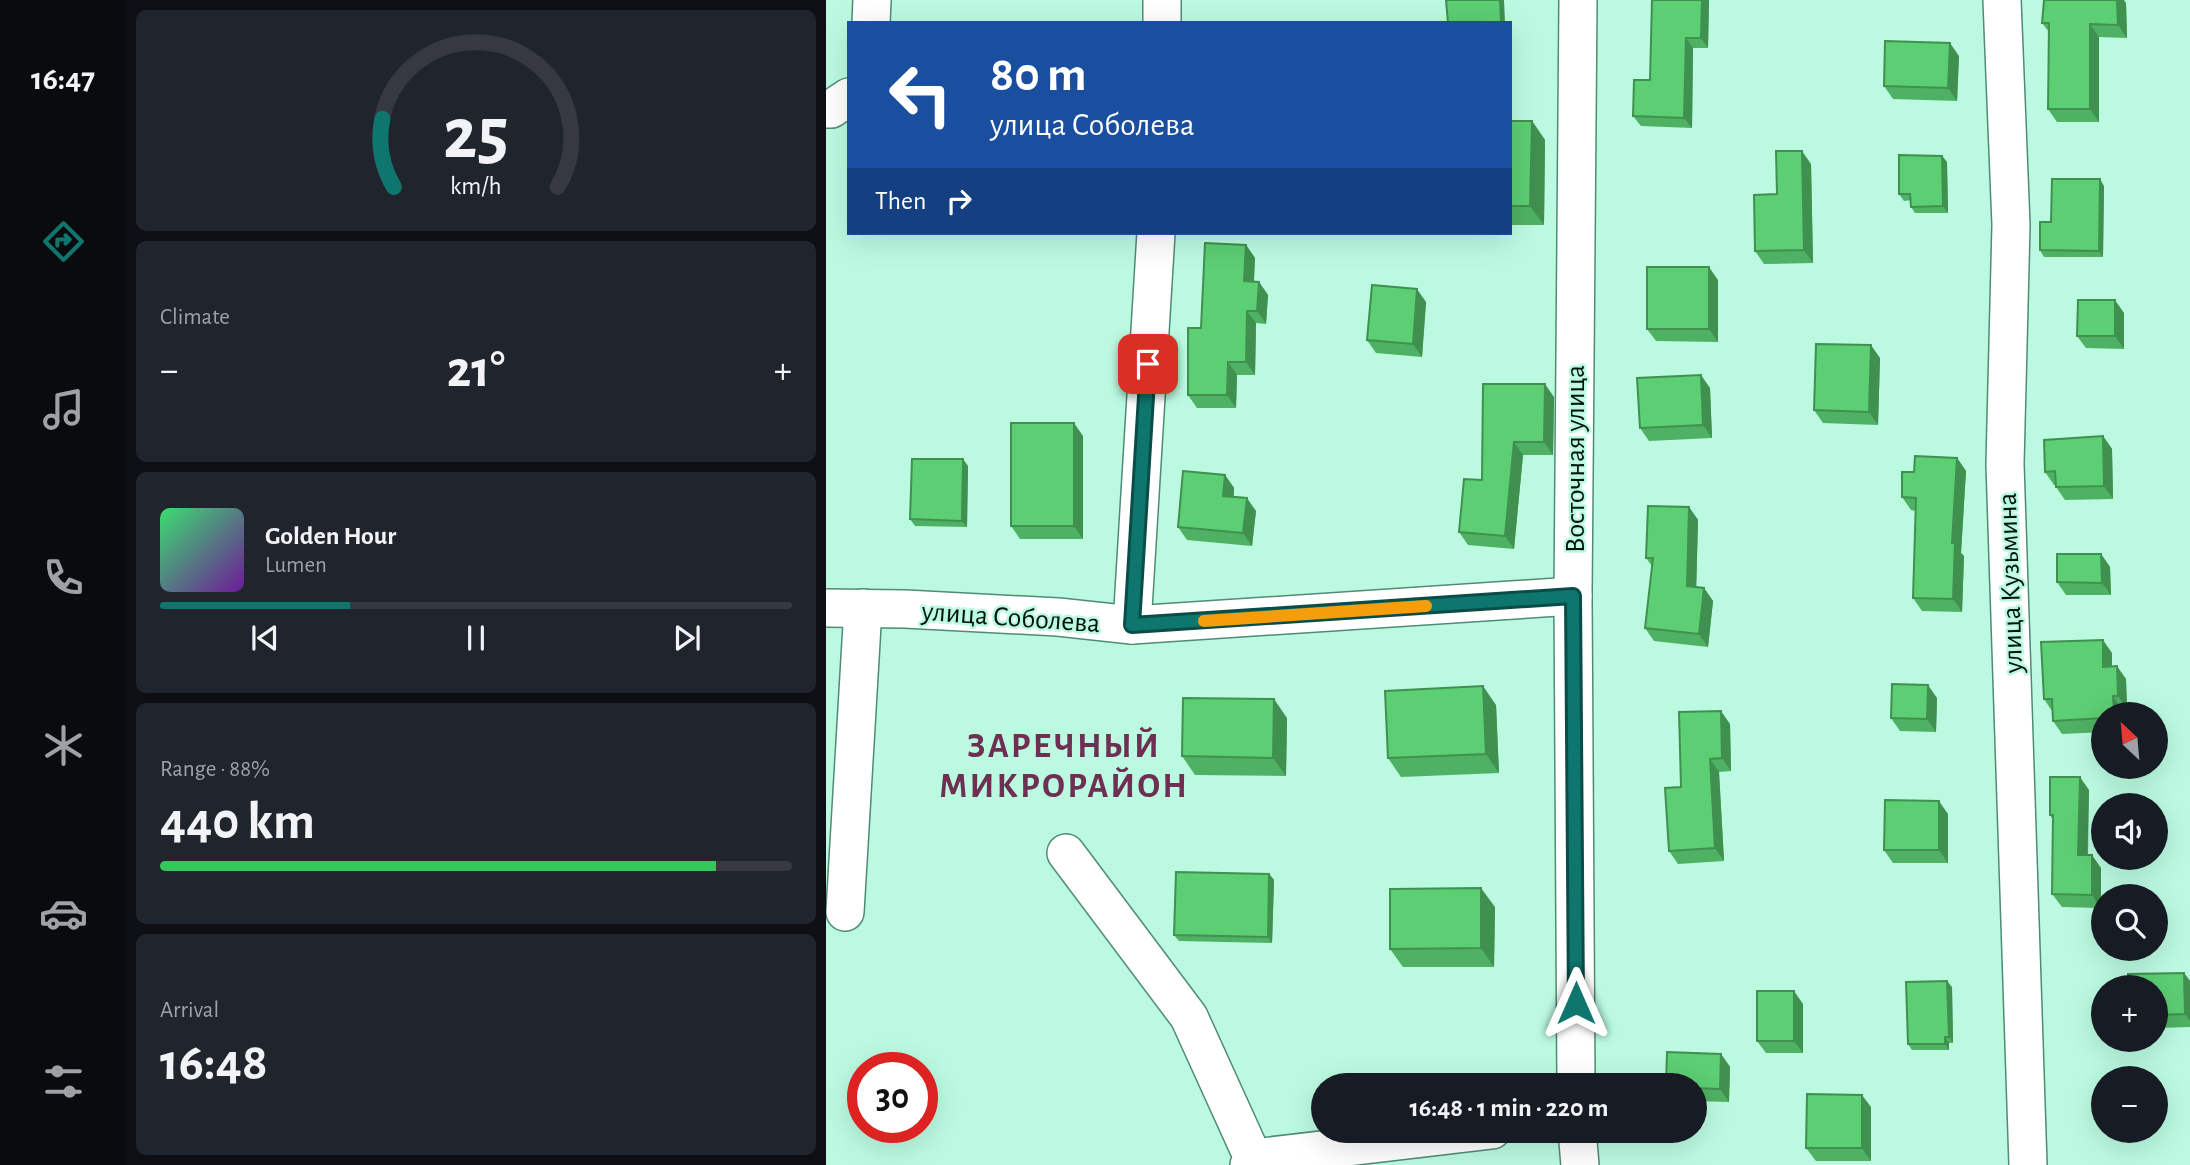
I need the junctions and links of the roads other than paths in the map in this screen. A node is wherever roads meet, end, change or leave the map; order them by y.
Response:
1 (872, 0) edge
2 (1163, 0) edge
3 (1578, 0) edge
4 (2002, 0) edge
5 (871, 21) edge
6 (1162, 21) edge
7 (847, 98) edge
8 (826, 109) edge
9 (1156, 235) edge
10 (1573, 596) junction
11 (826, 608) edge
12 (863, 608) junction
13 (1132, 625) junction
14 (1066, 853) dead end
15 (845, 912) dead end
16 (1576, 1073) edge
17 (1391, 1143) edge
18 (1578, 1143) edge
19 (1251, 1161) edge
20 (1580, 1165) edge
21 (2028, 1165) edge

1 - 5 street
2 - 6 street
3 - 10 street, Восточная улица
4 - 21 street, улица Кузьмина
7 - 8 street
9 - 13 street
10 - 13 street, улица Соболева
10 - 16 street, Восточная улица
11 - 12 street, улица Соболева
12 - 13 street, улица Соболева
12 - 15 street
14 - 19 street
17 - 19 street
18 - 20 street

